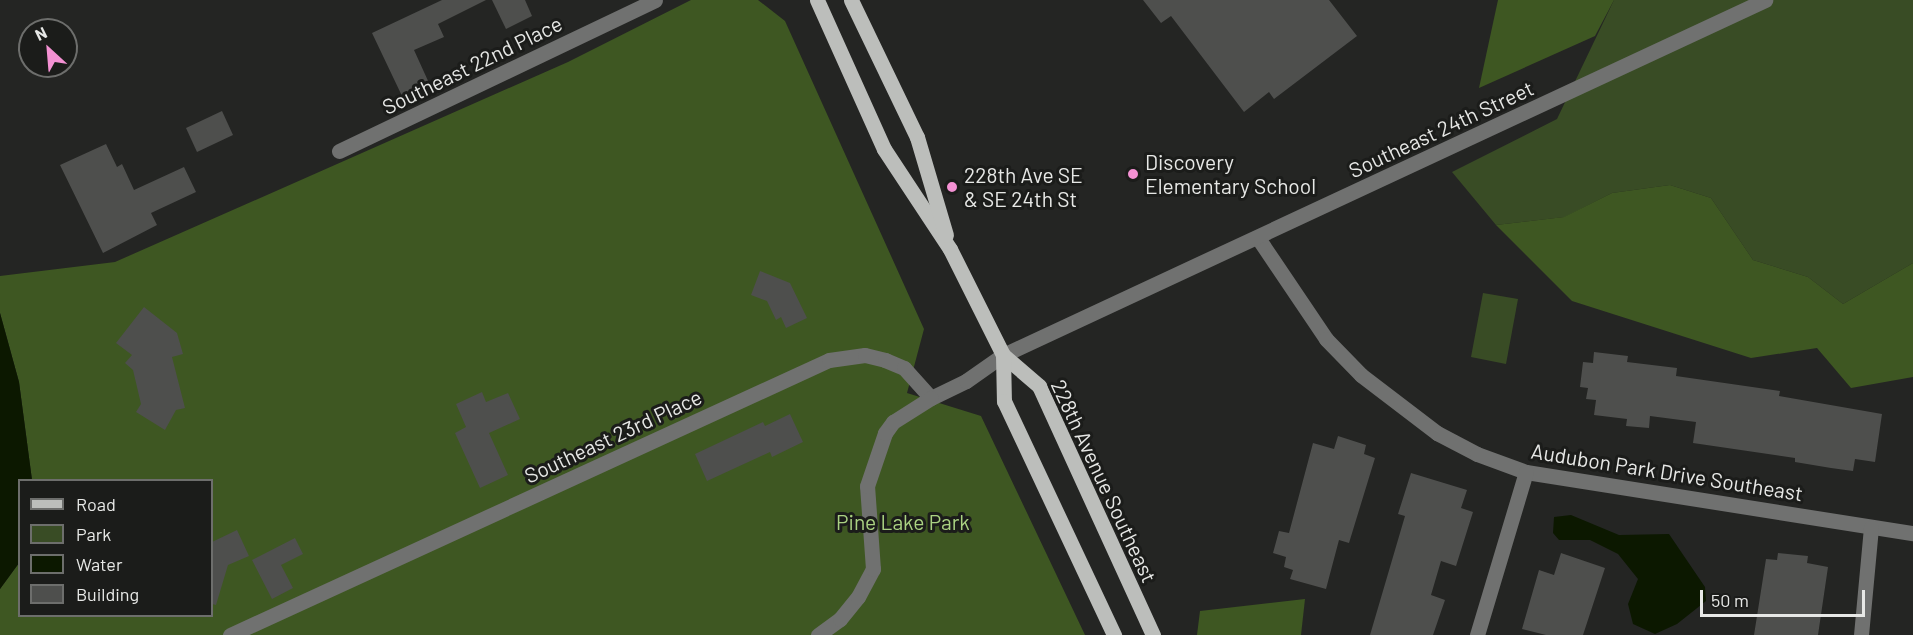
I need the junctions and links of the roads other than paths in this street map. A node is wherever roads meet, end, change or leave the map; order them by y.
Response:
1 (655, 0) edge
2 (817, 0) edge
3 (851, 0) edge
4 (1765, 0) edge
5 (339, 151) dead end
6 (1258, 238) junction
7 (950, 249) junction
8 (1003, 355) junction
9 (931, 398) junction
10 (1526, 472) junction
11 (1871, 526) junction
12 (1913, 533) edge
13 (230, 635) edge
14 (818, 635) edge
15 (1114, 635) edge
16 (1153, 635) edge
17 (1477, 635) edge
18 (1861, 635) edge

1 - 5 street, Southeast 22nd Place
2 - 7 main road, 228th Avenue Southeast
3 - 7 main road, 228th Avenue Southeast
4 - 6 street, Southeast 24th Street
6 - 8 street, Southeast 24th Street
6 - 10 street, Audubon Park Drive Southeast
7 - 8 main road, 228th Avenue Southeast
8 - 9 street
8 - 15 main road, 228th Avenue Southeast
8 - 16 main road, 228th Avenue Southeast
9 - 13 street, Southeast 23rd Place
9 - 14 street
10 - 11 street, Audubon Park Drive Southeast
10 - 17 street
11 - 12 street, Audubon Park Drive Southeast
11 - 18 street

